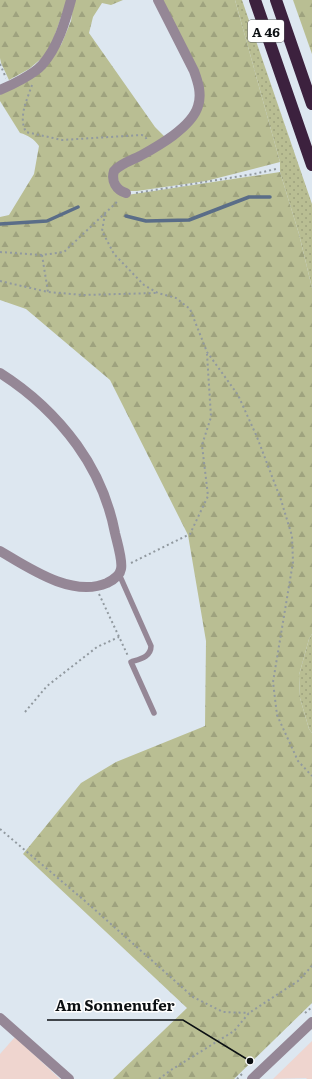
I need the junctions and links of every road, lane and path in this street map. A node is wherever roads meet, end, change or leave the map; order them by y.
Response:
1 (71, 0) edge
2 (158, 0) edge
3 (255, 0) edge
4 (276, 0) edge
5 (28, 74) junction
6 (0, 90) edge
7 (312, 104) edge
8 (140, 156) junction
9 (312, 165) edge
10 (276, 169) dead end
11 (126, 193) junction
12 (105, 214) junction
13 (0, 252) edge
14 (42, 255) junction
15 (0, 282) edge
16 (48, 292) junction
17 (158, 293) junction
18 (207, 352) junction
19 (0, 373) edge
20 (0, 551) edge
21 (120, 571) junction
22 (96, 586) junction
23 (119, 637) junction
24 (131, 662) junction
25 (25, 712) dead end
26 (154, 713) dead end
27 (312, 776) edge
28 (0, 829) edge
29 (312, 966) edge
30 (249, 1013) junction
31 (0, 1018) edge
32 (312, 1022) edge
33 (69, 1079) edge
34 (159, 1079) edge
35 (252, 1079) edge

1 - 5 street
2 - 8 street
3 - 9 highway, A 46
4 - 7 highway, A 46
5 - 6 street
5 - 8 path
8 - 11 street
10 - 11 path
11 - 12 path
12 - 14 path
12 - 17 path
13 - 14 path
14 - 16 path
15 - 16 path
16 - 17 path
17 - 18 path
18 - 21 path
18 - 27 path
19 - 21 street
20 - 22 street
21 - 22 street
21 - 24 lane
22 - 23 path
23 - 24 path
23 - 25 path
24 - 26 lane
28 - 30 path
29 - 30 path
30 - 34 path
31 - 33 street
32 - 35 street

